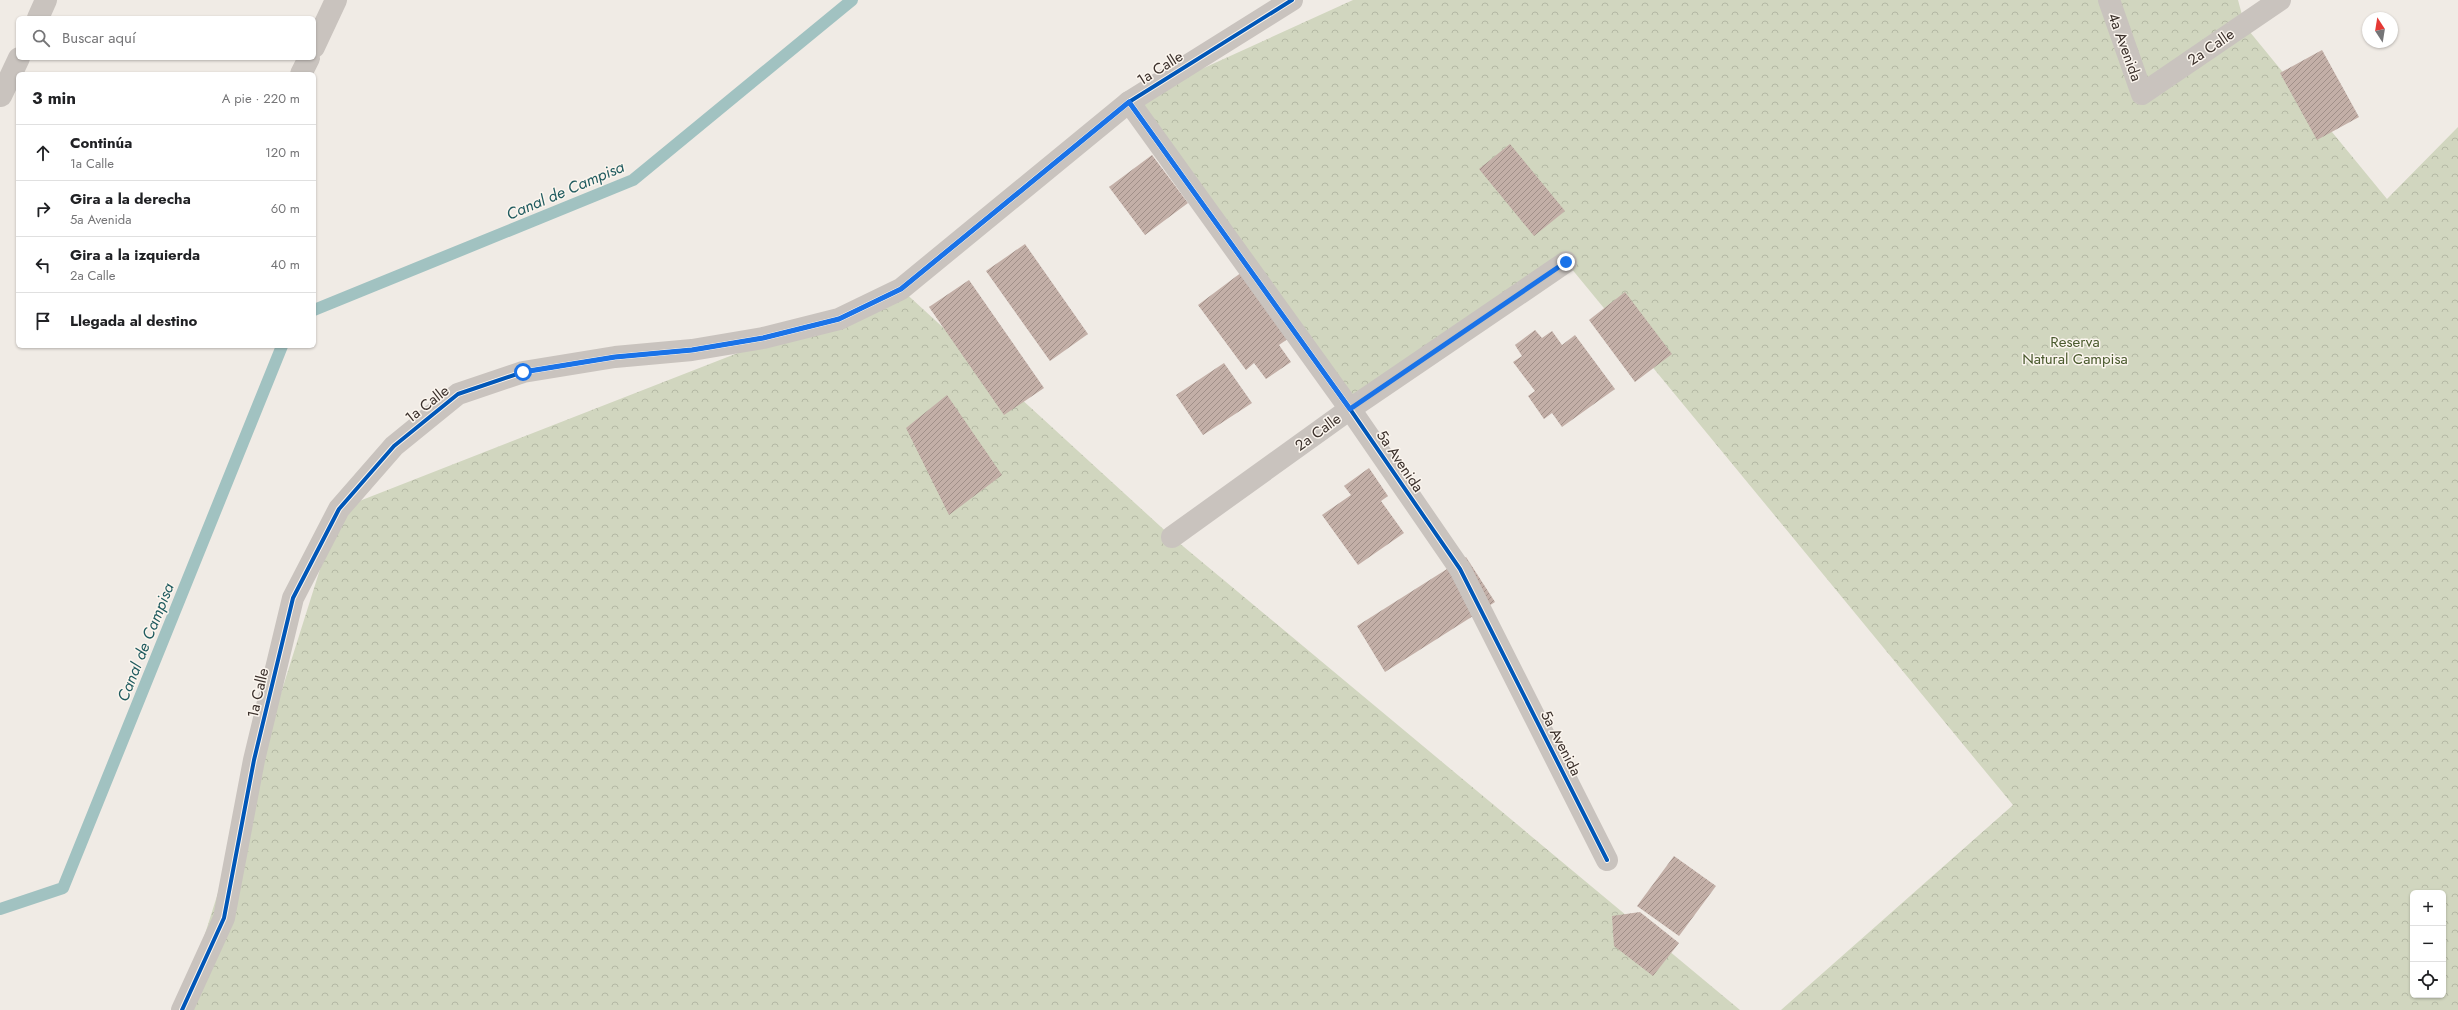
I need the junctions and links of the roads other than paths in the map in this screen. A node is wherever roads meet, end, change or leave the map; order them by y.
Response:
1 (46, 0) edge
2 (336, 0) edge
3 (1292, 0) edge
4 (2109, 0) edge
5 (2280, 0) edge
6 (39, 16) edge
7 (316, 42) edge
8 (18, 60) edge
9 (307, 60) edge
10 (302, 72) edge
11 (2142, 94) joint
12 (1, 96) dead end
13 (1129, 102) junction
14 (1566, 262) dead end
15 (1350, 409) junction
16 (1172, 537) dead end
17 (1607, 860) dead end
18 (182, 1010) edge

1 - 6 street
2 - 7 street
3 - 13 street, 1a Calle
4 - 11 street, 4a Avenida
5 - 11 street, 2a Calle
8 - 12 street
9 - 10 street
13 - 15 street, 5a Avenida
13 - 18 street, 1a Calle
14 - 15 street, 2a Calle
15 - 16 street, 2a Calle
15 - 17 street, 5a Avenida

